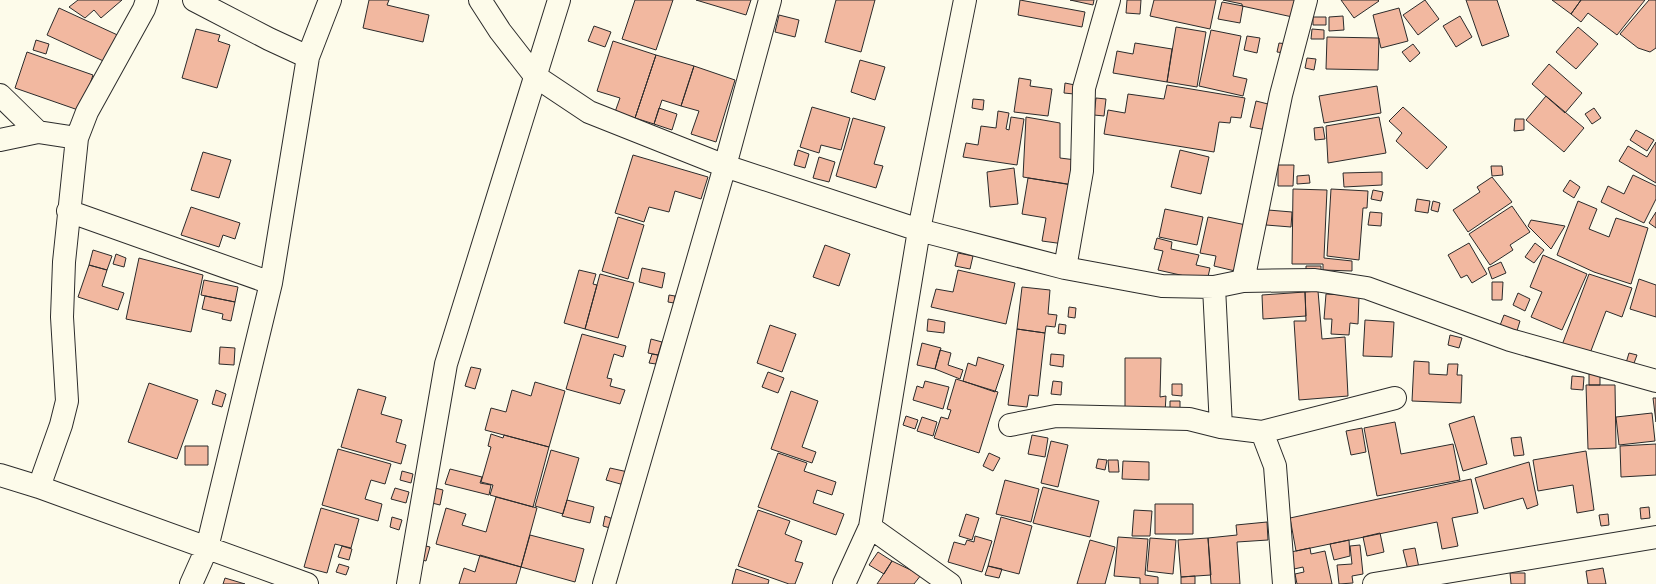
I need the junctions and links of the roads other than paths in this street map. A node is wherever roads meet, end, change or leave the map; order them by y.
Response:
1 (147, 0) edge
2 (194, 0) edge
3 (330, 0) edge
4 (480, 0) edge
5 (559, 0) edge
6 (770, 0) edge
7 (965, 0) edge
8 (1109, 0) edge
9 (1306, 0) edge
10 (308, 57) junction
11 (535, 76) junction
12 (0, 95) edge
13 (38, 132) junction
14 (77, 138) junction
15 (0, 140) edge
16 (725, 166) junction
17 (68, 211) junction
18 (919, 230) junction
19 (1065, 268) junction
20 (1243, 281) junction
21 (271, 283) junction
22 (1214, 288) junction
23 (1656, 381) edge
24 (1395, 398) dead end
25 (1010, 424) dead end
26 (1221, 427) junction
27 (1262, 432) junction
28 (0, 475) edge
29 (38, 487) junction
30 (870, 527) junction
31 (1656, 537) edge
32 (207, 548) junction
33 (191, 584) edge
34 (307, 584) edge
35 (408, 584) edge
36 (604, 584) edge
37 (844, 584) edge
38 (950, 584) edge
39 (1284, 584) edge
40 (1374, 584) edge

1 - 14 street
2 - 10 street
3 - 10 street
4 - 11 street
5 - 11 street
6 - 16 street
7 - 18 street
8 - 19 street
9 - 20 street
10 - 21 street
11 - 16 street
11 - 35 street
12 - 13 street
13 - 14 street
13 - 15 street
14 - 17 street
16 - 18 street
16 - 36 street
17 - 21 street
17 - 29 street
18 - 19 street
18 - 30 street
19 - 22 street
20 - 22 street
20 - 23 street
21 - 32 street
22 - 26 street
24 - 27 street
25 - 26 street
26 - 27 street
27 - 39 street
28 - 29 street
29 - 32 street
30 - 37 street
30 - 38 street
31 - 40 street
32 - 33 street
32 - 34 street

